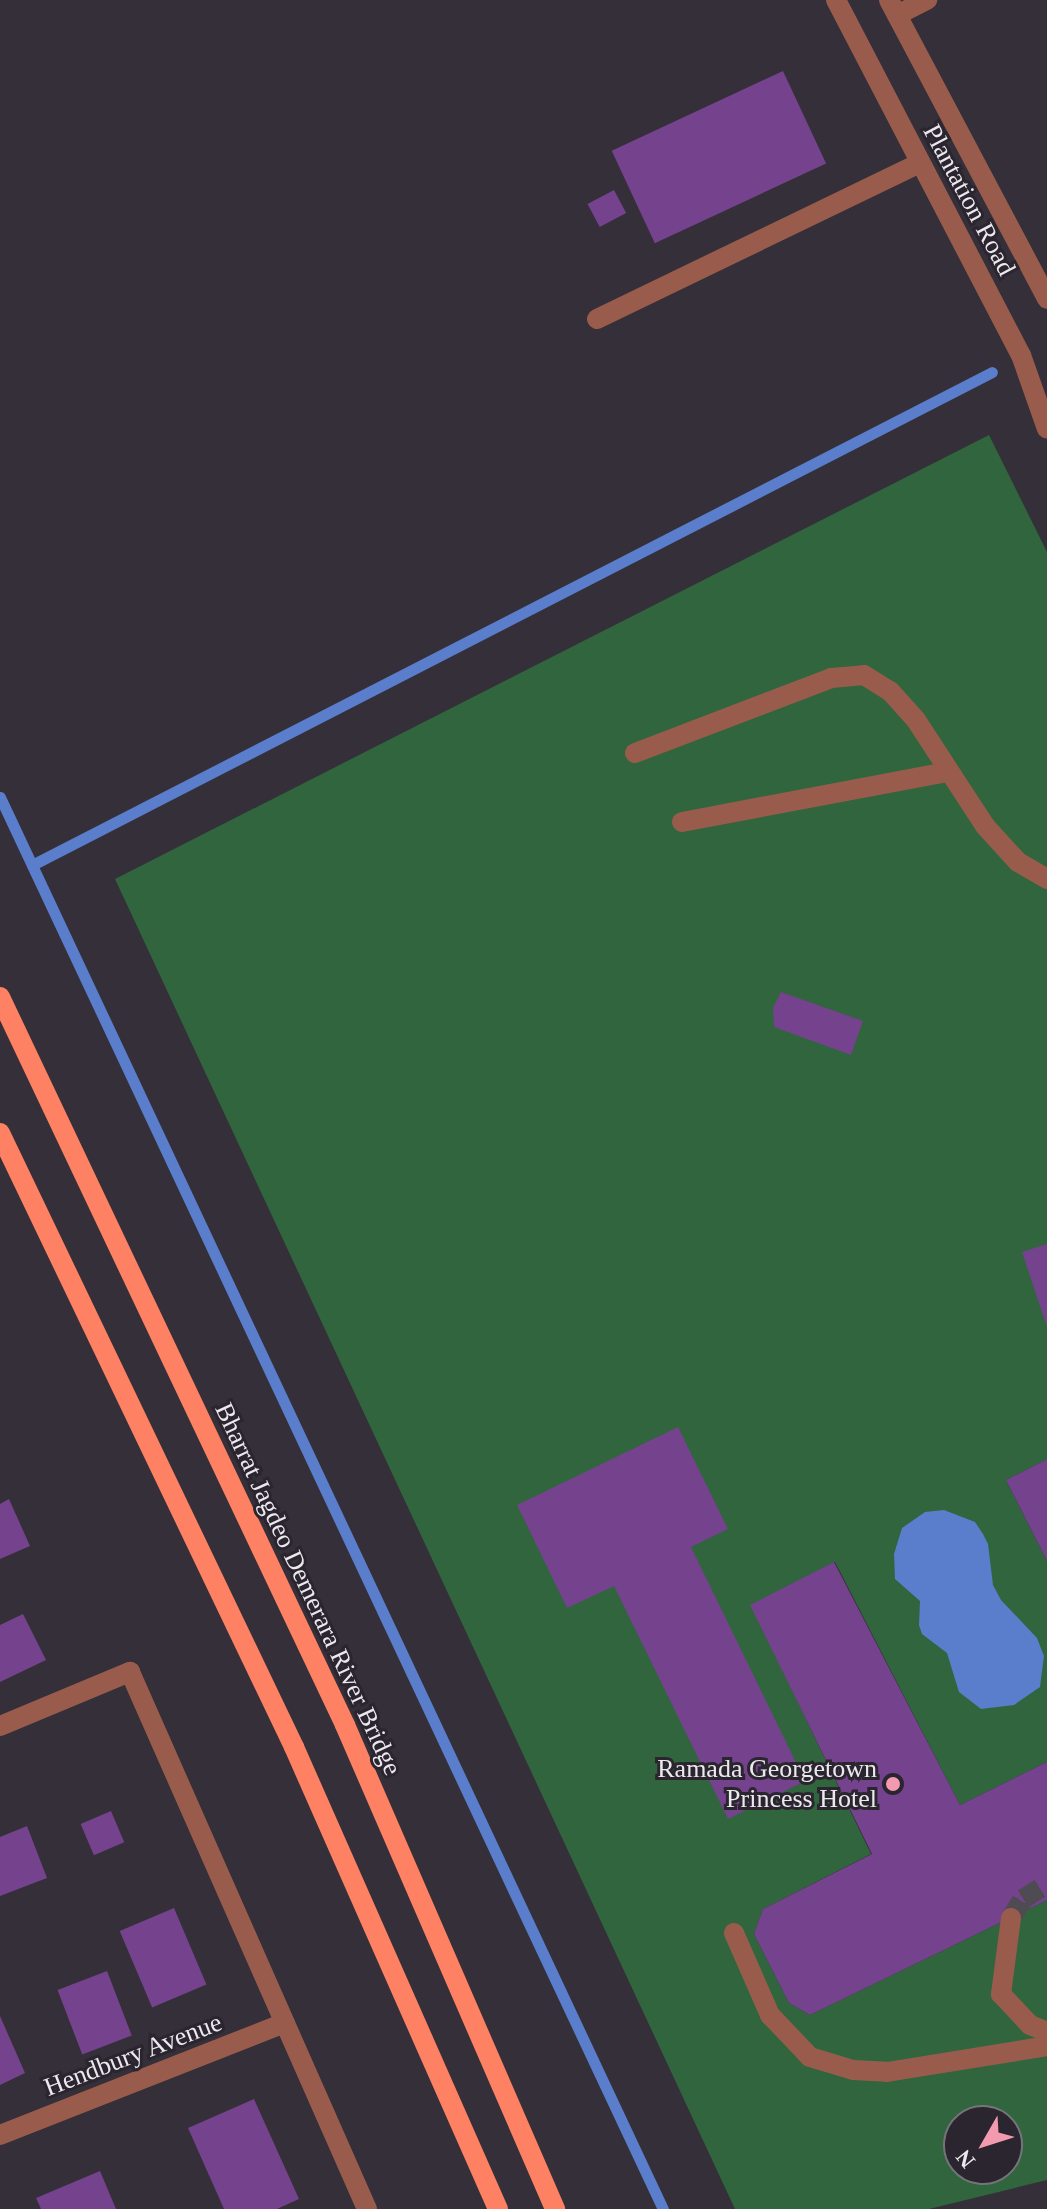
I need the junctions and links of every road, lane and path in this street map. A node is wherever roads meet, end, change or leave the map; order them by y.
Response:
1 (836, 0) edge
2 (927, 0) edge
3 (893, 8) edge
4 (919, 163) junction
5 (1047, 299) edge
6 (597, 319) dead end
7 (1047, 429) edge
8 (635, 753) dead end
9 (946, 772) junction
10 (682, 822) dead end
11 (1047, 879) edge
12 (0, 997) edge
13 (0, 1133) edge
14 (0, 1726) edge
15 (1011, 1918) tunnel mouth
16 (734, 1933) dead end
17 (285, 2023) junction
18 (1047, 2032) edge
19 (1047, 2046) edge
20 (0, 2135) edge
21 (367, 2209) edge
22 (498, 2209) edge
23 (555, 2209) edge

1 - 4 street, Plantation Road
2 - 3 street
3 - 5 street, Plantation Road
4 - 6 street
4 - 7 street, Plantation Road
8 - 9 street
9 - 10 street
9 - 11 street
12 - 23 main road, Bharrat Jagdeo Demerara River Bridge
13 - 22 main road
14 - 17 street
15 - 18 street
16 - 19 street
17 - 20 street, Hendbury Avenue
17 - 21 street

